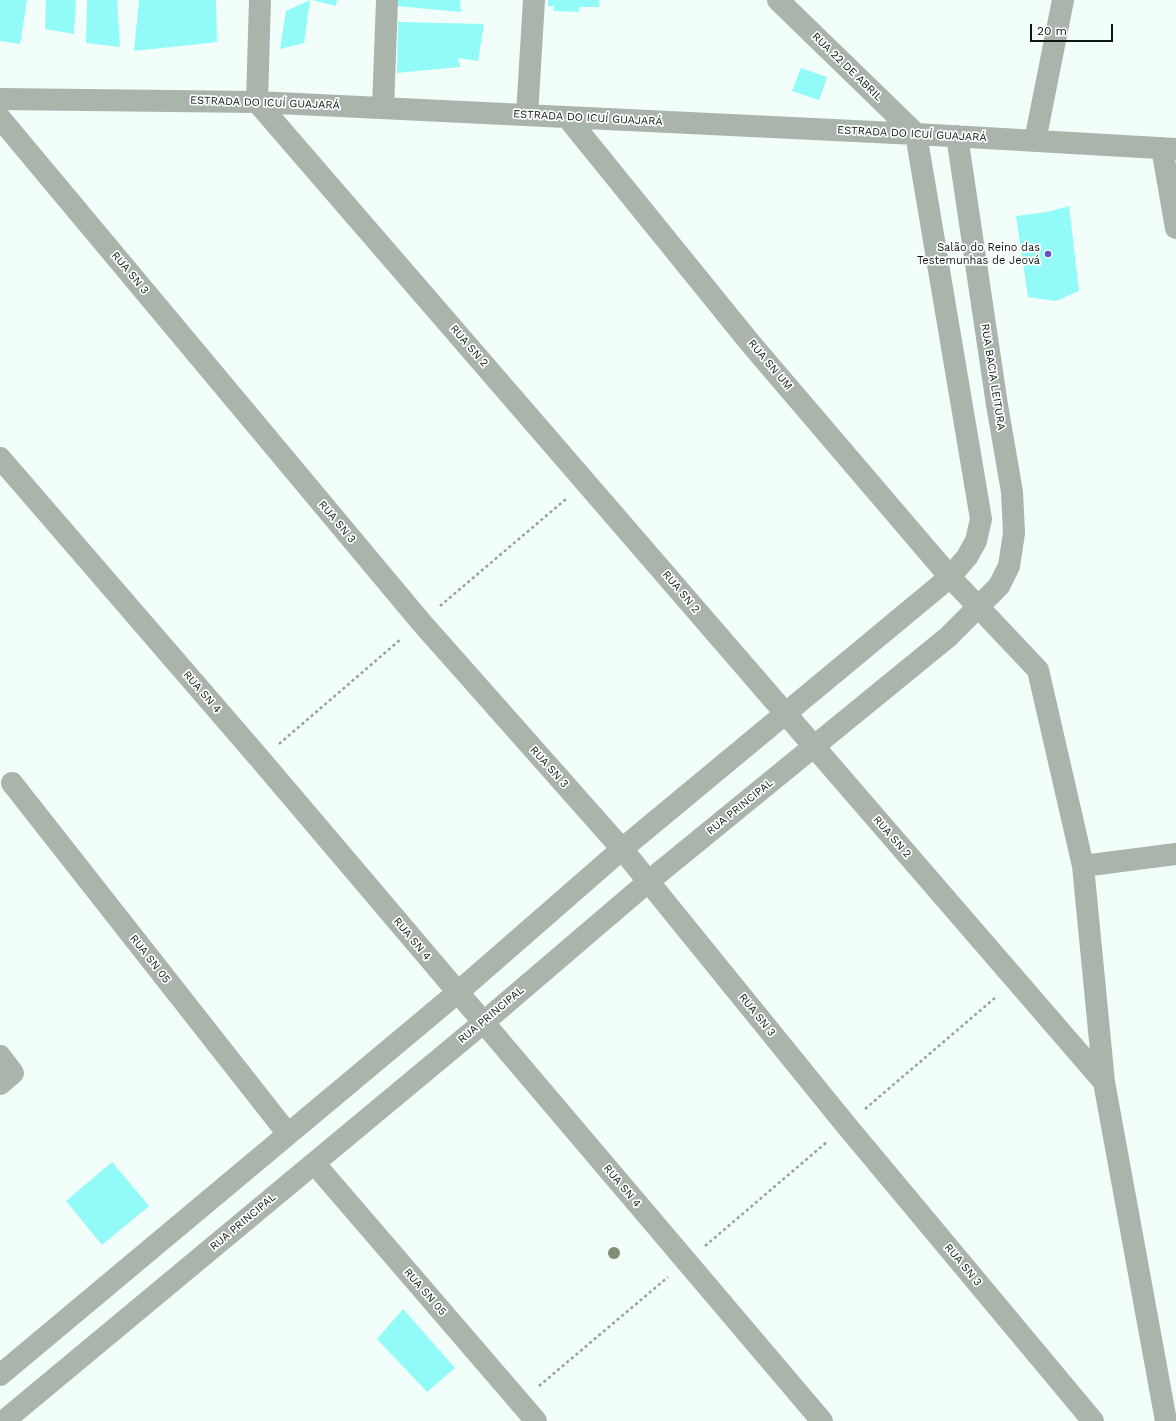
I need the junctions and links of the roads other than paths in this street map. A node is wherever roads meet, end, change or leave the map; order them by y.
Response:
1 (260, 0) edge
2 (387, 0) edge
3 (534, 0) edge
4 (778, 0) edge
5 (1063, 0) edge
6 (0, 99) edge
7 (257, 102) junction
8 (383, 108) junction
9 (527, 115) junction
10 (567, 117) junction
11 (0, 118) edge
12 (916, 134) junction
13 (957, 136) junction
14 (1035, 141) junction
15 (1169, 148) edge
16 (1176, 228) edge
17 (0, 458) edge
18 (950, 577) junction
19 (978, 608) junction
20 (785, 715) junction
21 (814, 746) junction
22 (12, 783) dead end
23 (622, 849) junction
24 (1176, 854) edge
25 (1083, 866) junction
26 (649, 881) junction
27 (457, 993) junction
28 (484, 1022) junction
29 (1104, 1082) junction
30 (288, 1134) junction
31 (314, 1163) junction
32 (0, 1375) edge
33 (4, 1421) edge
34 (536, 1421) edge
35 (822, 1421) edge
36 (1093, 1421) edge
37 (1166, 1421) edge

1 - 7 street
2 - 8 street
3 - 9 street
4 - 12 street, RUA 22 DE ABRIL
5 - 14 street
6 - 7 street, ESTRADA DO ICUÍ GUAJARÁ
7 - 8 street, ESTRADA DO ICUÍ GUAJARÁ
7 - 20 street, RUA SN 2
8 - 9 street, ESTRADA DO ICUÍ GUAJARÁ
9 - 10 street, ESTRADA DO ICUÍ GUAJARÁ
10 - 12 street, ESTRADA DO ICUÍ GUAJARÁ
10 - 18 street, RUA SN UM
11 - 23 street, RUA SN 3
12 - 13 street, ESTRADA DO ICUÍ GUAJARÁ
12 - 18 street
13 - 14 street, ESTRADA DO ICUÍ GUAJARÁ
13 - 19 street, RUA BACIA LEITURA
14 - 15 street, ESTRADA DO ICUÍ GUAJARÁ
15 - 16 street
17 - 27 street, RUA SN 4
18 - 19 street, RUA SN UM
18 - 20 street
19 - 21 street, RUA PRINCIPAL
19 - 25 street, RUA SN UM
20 - 21 street, RUA SN 2
20 - 23 street
21 - 26 street, RUA PRINCIPAL
21 - 29 street, RUA SN 2
22 - 30 street, RUA SN 05
23 - 26 street, RUA SN 3
23 - 27 street
24 - 25 street
25 - 29 street, RUA SN UM
26 - 28 street, RUA PRINCIPAL
26 - 36 street, RUA SN 3
27 - 28 street, RUA SN 4
27 - 30 street
28 - 31 street, RUA PRINCIPAL
28 - 35 street, RUA SN 4
29 - 37 street, RUA SN UM
30 - 32 street
31 - 33 street, RUA PRINCIPAL
31 - 34 street, RUA SN 05

